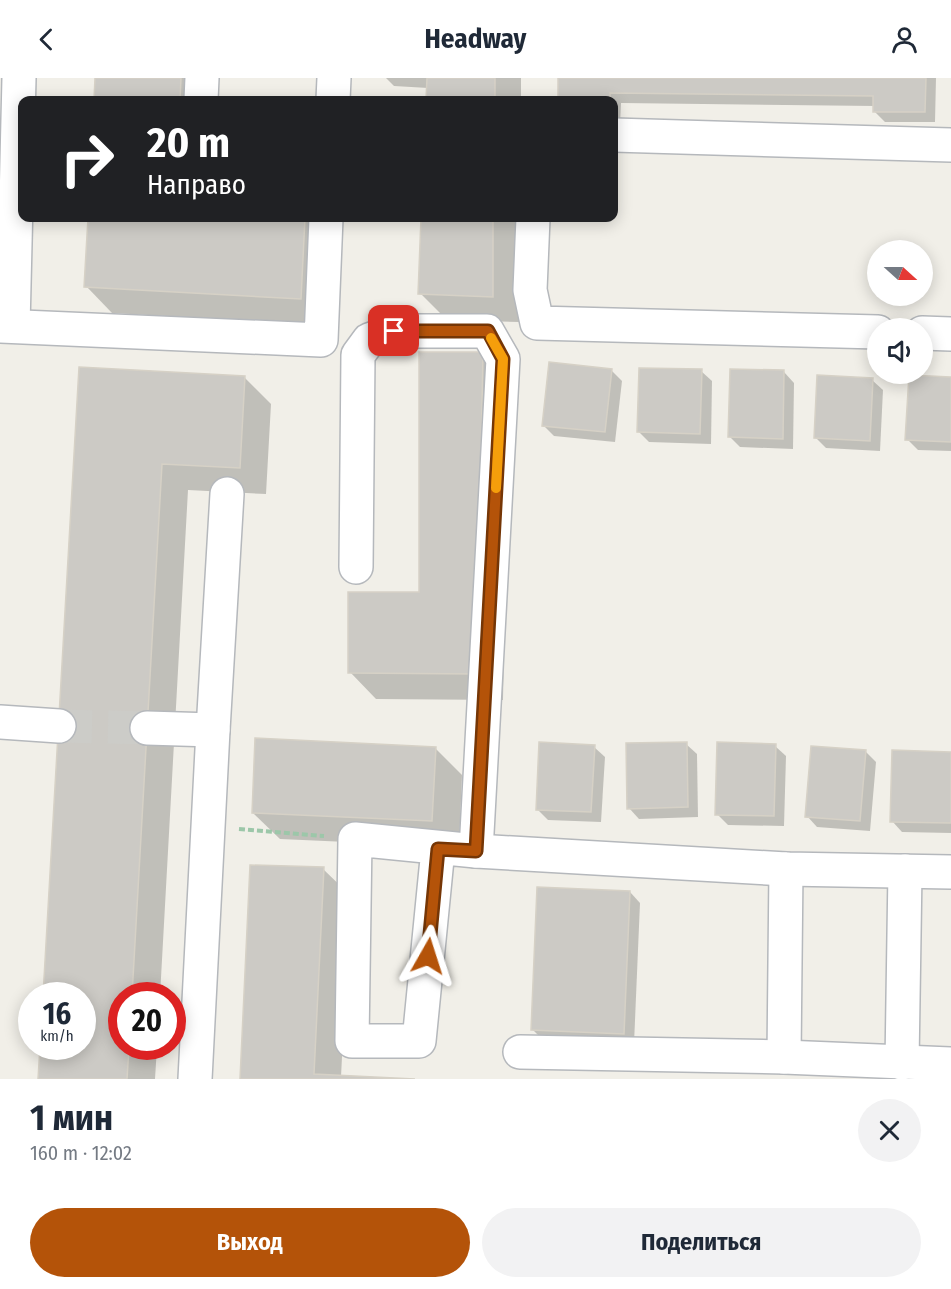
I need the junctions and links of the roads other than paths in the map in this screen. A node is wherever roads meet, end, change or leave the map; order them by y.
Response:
1 (19, 78) edge
2 (202, 78) edge
3 (334, 78) edge
4 (18, 96) edge
5 (201, 96) edge
6 (333, 96) edge
7 (18, 97) edge
8 (618, 135) edge
9 (951, 145) edge
10 (326, 222) edge
11 (533, 222) edge
12 (6, 326) edge
13 (867, 332) edge
14 (933, 333) edge
15 (951, 334) edge
16 (227, 494) dead end
17 (356, 567) dead end
18 (0, 722) edge
19 (59, 726) tunnel mouth
20 (147, 728) tunnel mouth
21 (213, 730) junction
22 (438, 849) junction
23 (476, 851) junction
24 (786, 869) junction
25 (905, 871) junction
26 (951, 872) edge
27 (520, 1052) dead end
28 (784, 1057) junction
29 (902, 1063) junction
30 (951, 1064) edge
31 (195, 1079) edge

1 - 4 lane
2 - 5 lane
3 - 6 lane
7 - 12 lane
8 - 9 lane
10 - 12 lane
11 - 13 lane
14 - 15 lane
16 - 21 lane
17 - 23 lane
18 - 19 lane
20 - 21 lane
21 - 31 lane
22 - 22 lane
22 - 23 lane
23 - 24 lane
24 - 25 lane
24 - 28 lane
25 - 26 lane
25 - 29 lane
27 - 28 lane
28 - 29 lane
29 - 30 lane

